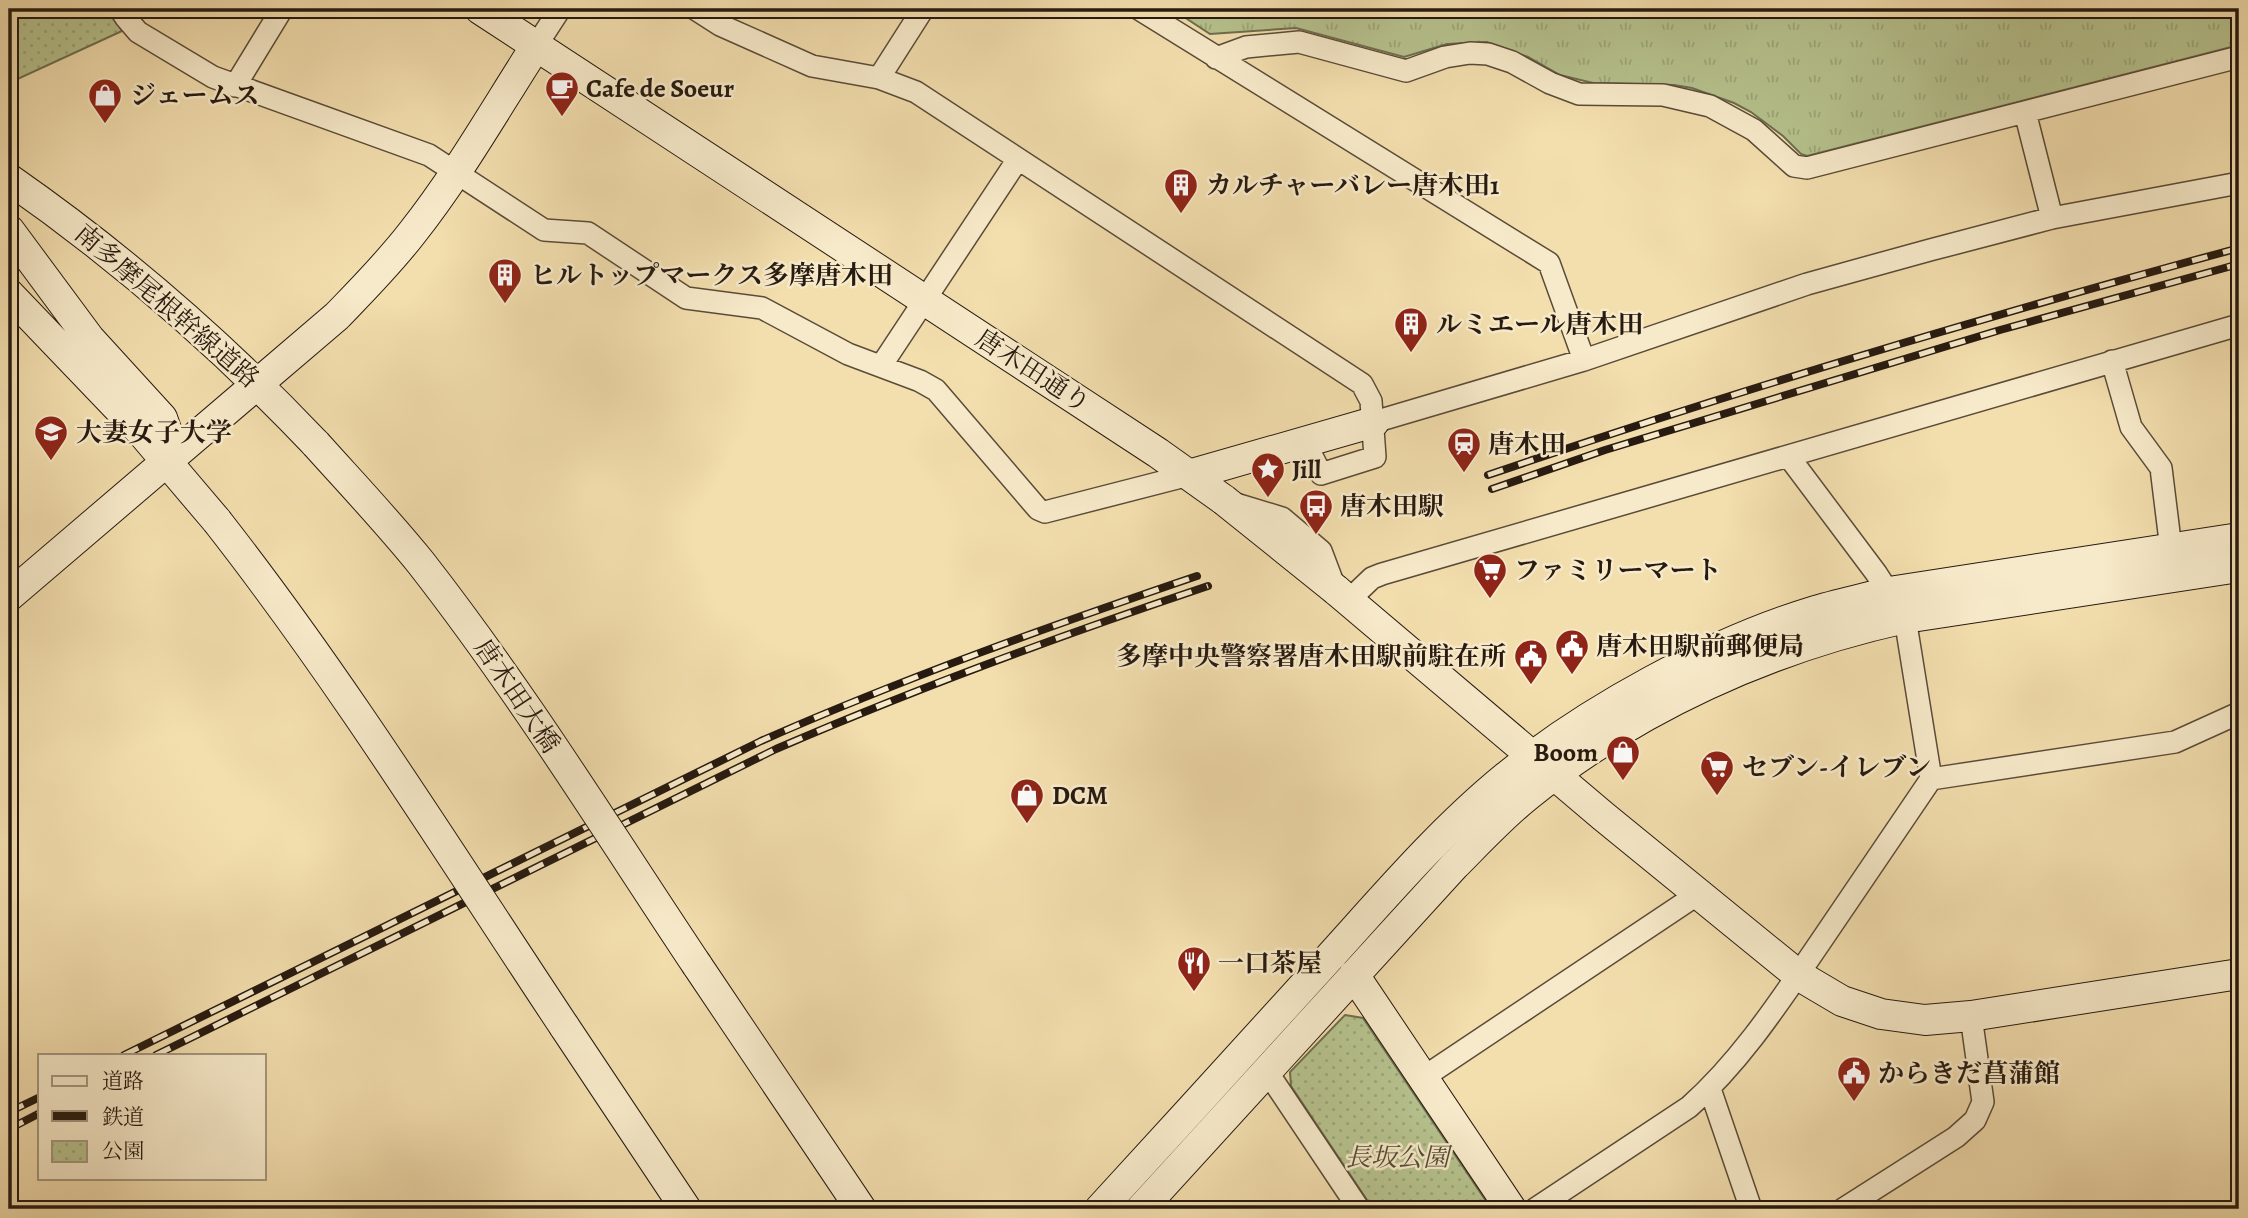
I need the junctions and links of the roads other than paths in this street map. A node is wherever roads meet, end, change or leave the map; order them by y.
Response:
1 (120, 9) edge
2 (282, 9) edge
3 (480, 9) edge
4 (561, 9) edge
5 (695, 9) edge
6 (923, 9) edge
7 (1139, 9) edge
8 (537, 46) junction
9 (2239, 57) edge
10 (1216, 58) junction
11 (879, 78) junction
12 (235, 86) junction
13 (2025, 112) junction
14 (1018, 159) junction
15 (456, 171) junction
16 (9, 179) edge
17 (2239, 183) edge
18 (2052, 218) junction
19 (9, 229) edge
20 (9, 294) edge
21 (925, 300) junction
22 (2239, 325) edge
23 (1584, 360) junction
24 (2112, 361) junction
25 (881, 366) junction
26 (257, 384) junction
27 (1374, 422) junction
28 (316, 444) joint
29 (1788, 457) junction
30 (167, 461) junction
31 (1205, 486) junction
32 (2239, 538) edge
33 (2171, 548) junction
34 (2239, 567) edge
35 (1889, 593) junction
36 (1342, 595) junction
37 (9, 596) edge
38 (1906, 618) junction
39 (2239, 713) edge
40 (1544, 765) junction
41 (1931, 779) junction
42 (1698, 894) junction
43 (2239, 974) edge
44 (1354, 975) junction
45 (1798, 975) junction
46 (1970, 1016) junction
47 (1266, 1070) junction
48 (1424, 1077) junction
49 (1710, 1089) junction
50 (686, 1209) edge
51 (861, 1209) edge
52 (1100, 1209) edge
53 (1141, 1209) edge
54 (1359, 1209) edge
55 (1511, 1209) edge
56 (1535, 1209) edge
57 (1751, 1209) edge
58 (1843, 1209) edge

1 - 12 street
2 - 12 street
3 - 8 main road, 唐木田通り
4 - 8 street
5 - 11 street
6 - 11 street
7 - 10 street
8 - 15 main road
8 - 21 main road, 唐木田通り
9 - 13 street
10 - 13 street
10 - 23 street
11 - 14 street
12 - 15 street
13 - 18 street
14 - 21 street
14 - 27 street
15 - 25 street
15 - 26 main road
16 - 26 main road, 南多摩尾根幹線道路
17 - 18 street
18 - 23 street
19 - 30 main road
20 - 30 main road
21 - 25 street
21 - 31 main road, 唐木田通り
22 - 24 street
23 - 27 street
24 - 29 street
24 - 33 street
25 - 31 street
26 - 28 main road, 南多摩尾根幹線道路
26 - 30 main road
27 - 31 main road
28 - 51 main road, 唐木田大橋, bridge
29 - 35 street
29 - 36 street
30 - 37 main road
30 - 50 main road, bridge
31 - 36 main road, 唐木田通り, bridge
32 - 33 main road
33 - 35 main road
34 - 38 main road
35 - 38 street
35 - 40 main road
36 - 40 main road, 唐木田通り
38 - 40 main road
38 - 41 street
39 - 41 street
40 - 42 main road, 唐木田通り
40 - 44 main road
40 - 52 main road
41 - 45 street
42 - 45 main road, 唐木田通り
42 - 48 street
43 - 46 main road, 唐木田通り
44 - 47 main road
44 - 48 main road
45 - 46 main road, 唐木田通り
45 - 49 street
46 - 58 street
47 - 53 main road
47 - 54 street
48 - 55 main road
49 - 56 street
49 - 57 street

